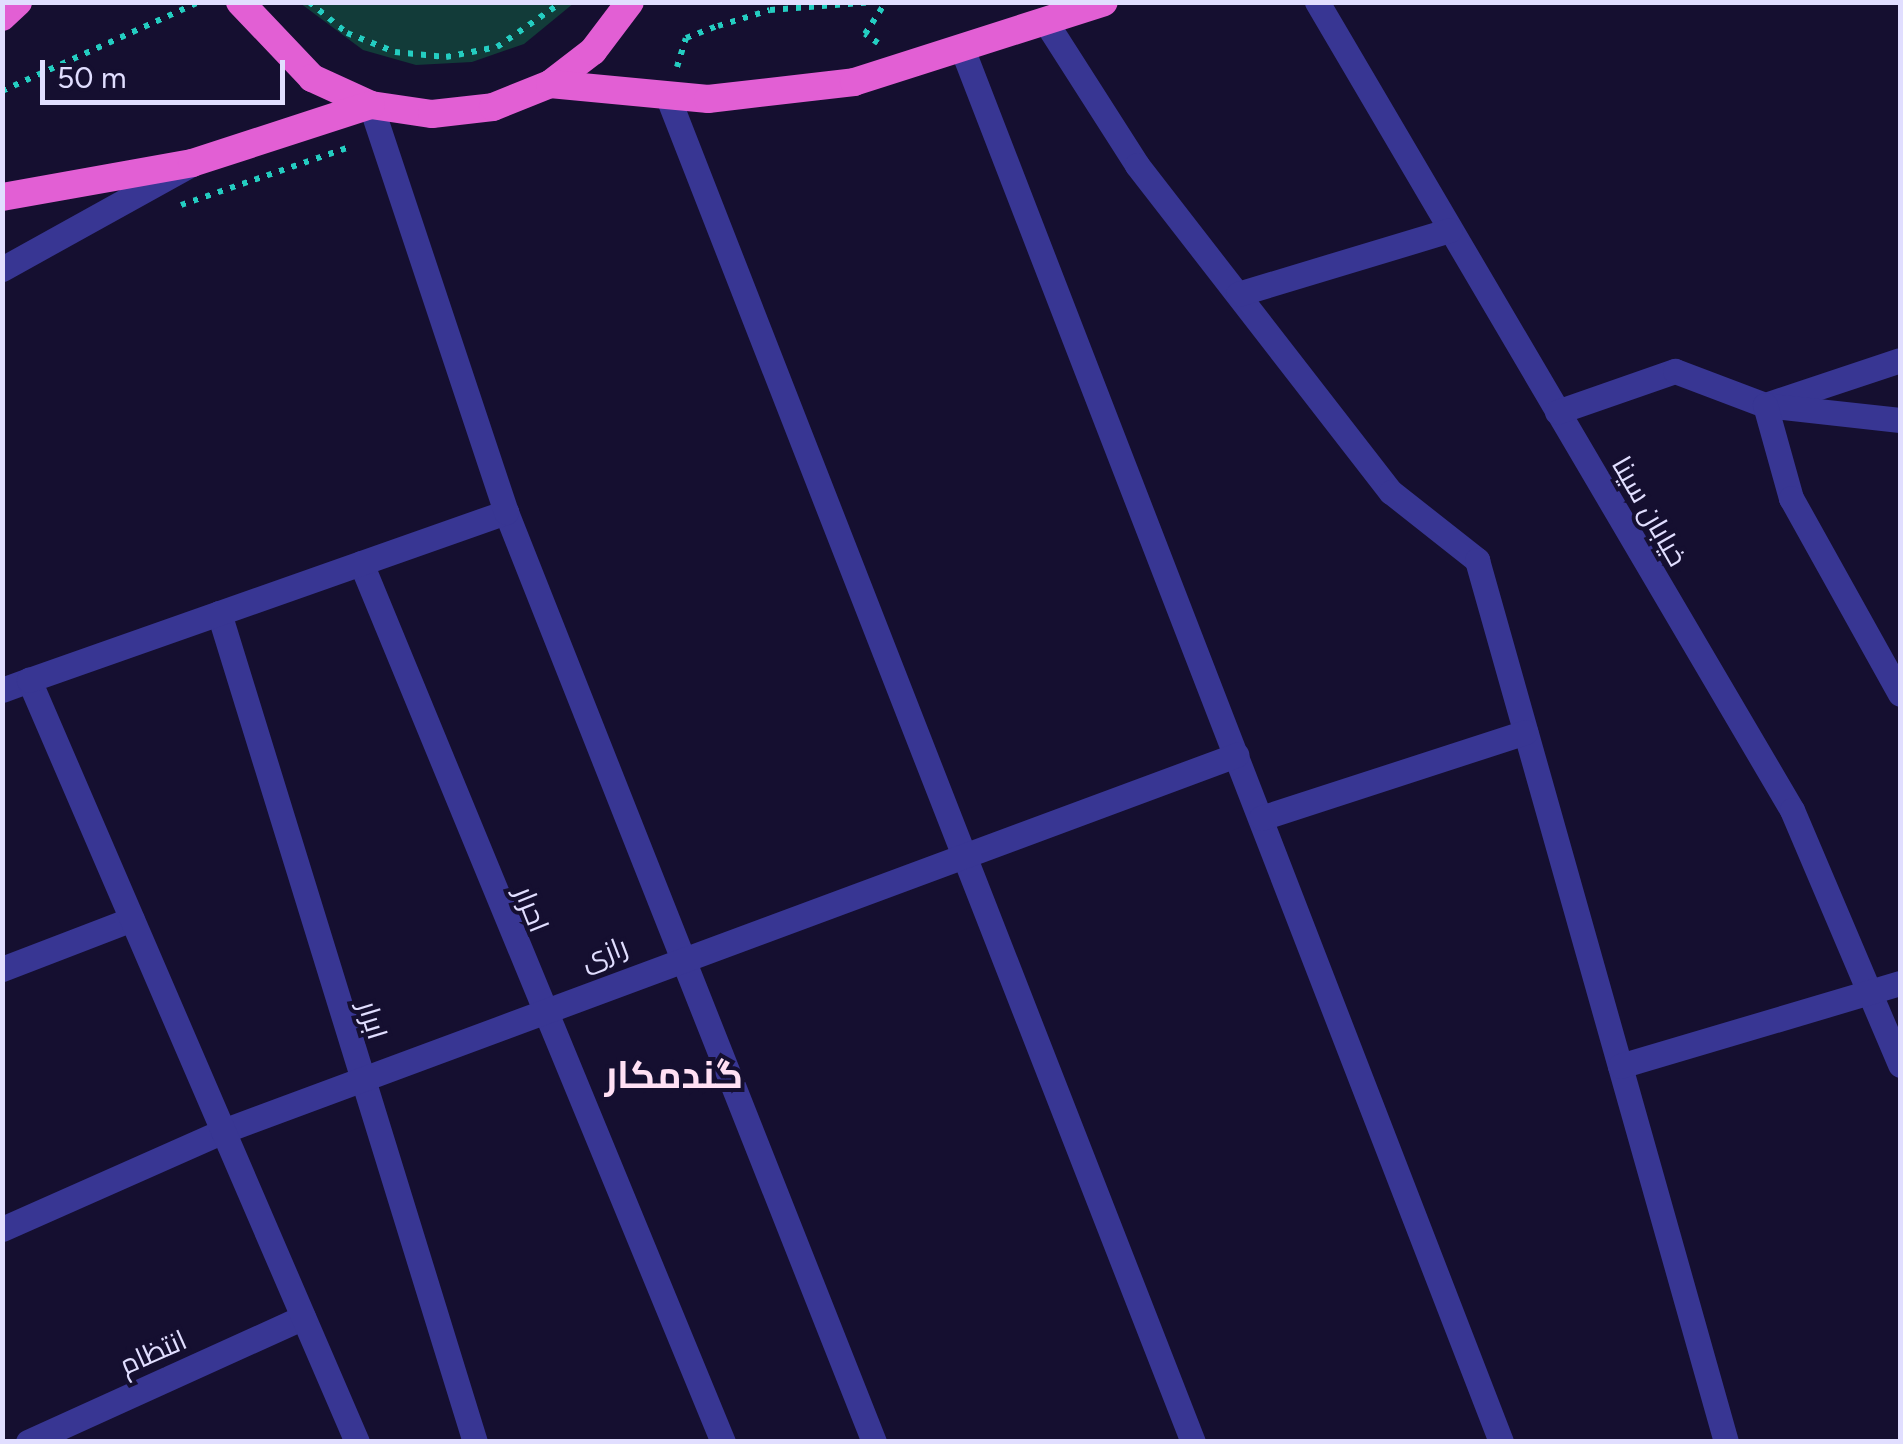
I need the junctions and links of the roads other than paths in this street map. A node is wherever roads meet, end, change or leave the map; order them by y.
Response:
1 (18, 2) edge
2 (240, 2) edge
3 (630, 2) edge
4 (1104, 2) edge
5 (1317, 2) edge
6 (2, 17) edge
7 (1047, 24) junction
8 (963, 51) junction
9 (550, 84) junction
10 (668, 95) junction
11 (370, 105) junction
12 (192, 163) junction
13 (2, 197) edge
14 (1450, 230) junction
15 (2, 270) edge
16 (1238, 294) junction
17 (1900, 360) edge
18 (1764, 405) junction
19 (1557, 412) junction
20 (1900, 420) edge
21 (506, 512) junction
22 (362, 563) junction
23 (220, 613) junction
24 (28, 680) junction
25 (2, 690) edge
26 (1900, 694) edge
27 (1525, 732) junction
28 (1236, 755) junction
29 (1261, 818) junction
30 (964, 854) junction
31 (132, 919) junction
32 (682, 956) junction
33 (2, 969) edge
34 (1888, 987) edge
35 (540, 1010) junction
36 (1900, 1065) edge
37 (1620, 1066) junction
38 (360, 1079) junction
39 (223, 1131) junction
40 (2, 1229) edge
41 (303, 1316) junction
42 (28, 1442) edge
43 (357, 1442) edge
44 (475, 1442) edge
45 (723, 1442) edge
46 (874, 1442) edge
47 (1193, 1442) edge
48 (1501, 1442) edge
49 (1726, 1442) edge

1 - 6 highway
2 - 11 highway
3 - 9 highway
4 - 7 highway
5 - 14 street, خیابان سینا
7 - 8 highway
7 - 16 street
8 - 10 highway
8 - 28 street
9 - 10 highway
9 - 11 highway
10 - 30 street
11 - 12 highway
11 - 21 street
12 - 13 highway
12 - 15 street
14 - 16 street
14 - 19 street, خیابان سینا
16 - 27 street
17 - 18 street
18 - 19 street
18 - 20 street
18 - 26 street
19 - 34 street, خیابان سینا
21 - 22 street
21 - 32 street
22 - 23 street
22 - 35 street, احرار
23 - 24 street
23 - 38 street, ابرار
24 - 25 street
24 - 31 street
27 - 29 street
27 - 37 street
28 - 29 street
28 - 30 street, رازی
29 - 48 street
30 - 32 street, رازی
30 - 47 street
31 - 33 street
31 - 39 street
32 - 35 street, رازی
32 - 46 street
34 - 36 street, خیابان سینا
34 - 37 street
35 - 38 street, رازی
35 - 45 street, احرار
37 - 49 street
38 - 39 street, رازی
38 - 44 street, ابرار
39 - 40 street, رازی
39 - 41 street
41 - 42 street, انتظام
41 - 43 street

